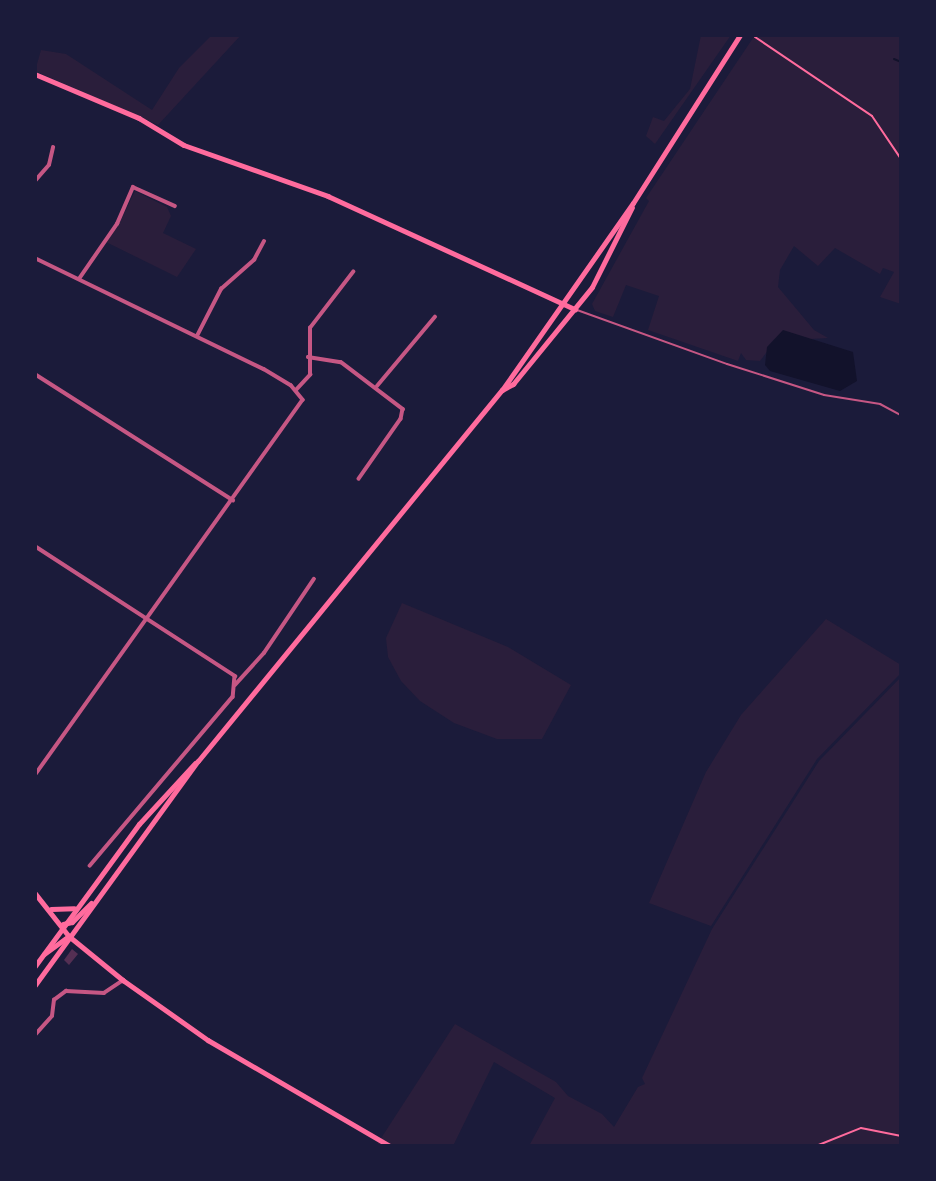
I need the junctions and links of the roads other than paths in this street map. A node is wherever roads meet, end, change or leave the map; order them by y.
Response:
1 (740, 35) edge
2 (35, 74) edge
3 (53, 146) dead end
4 (35, 181) edge
5 (633, 204) junction
6 (175, 206) dead end
7 (264, 241) dead end
8 (35, 258) edge
9 (352, 272) dead end
10 (79, 279) junction
11 (565, 302) junction
12 (576, 309) junction
13 (435, 317) dead end
14 (197, 336) junction
15 (308, 357) junction
16 (35, 374) edge
17 (377, 386) junction
18 (296, 390) junction
19 (502, 390) junction
20 (901, 415) edge
21 (359, 479) dead end
22 (233, 500) junction
23 (35, 546) edge
24 (314, 579) dead end
25 (148, 620) junction
26 (235, 685) junction
27 (198, 761) junction
28 (35, 776) edge
29 (90, 866) dead end
30 (35, 893) edge
31 (91, 903) junction
32 (75, 908) junction
33 (51, 909) junction
34 (63, 924) junction
35 (69, 936) junction
36 (44, 954) junction
37 (35, 966) edge
38 (123, 980) junction
39 (35, 985) edge
40 (35, 1035) edge
41 (390, 1146) edge

1 - 5 highway
2 - 11 main road
3 - 4 street
5 - 11 highway
5 - 12 highway
6 - 10 street
7 - 14 street
8 - 10 street
9 - 15 street
10 - 14 street
11 - 12 main road
11 - 19 highway
12 - 19 highway
12 - 20 lane
13 - 17 street
14 - 18 street
15 - 17 street
15 - 18 street
16 - 22 street
17 - 21 street
18 - 22 street
19 - 27 highway
22 - 25 street
23 - 25 street
24 - 26 street
25 - 26 street
25 - 28 street
26 - 29 street
27 - 31 highway
27 - 32 highway
30 - 33 main road
31 - 34 highway
31 - 35 highway
32 - 33 highway
32 - 34 highway
33 - 34 main road
34 - 35 main road
34 - 36 highway
35 - 36 highway
35 - 38 main road
35 - 39 highway
36 - 37 highway
38 - 40 street
38 - 41 main road

